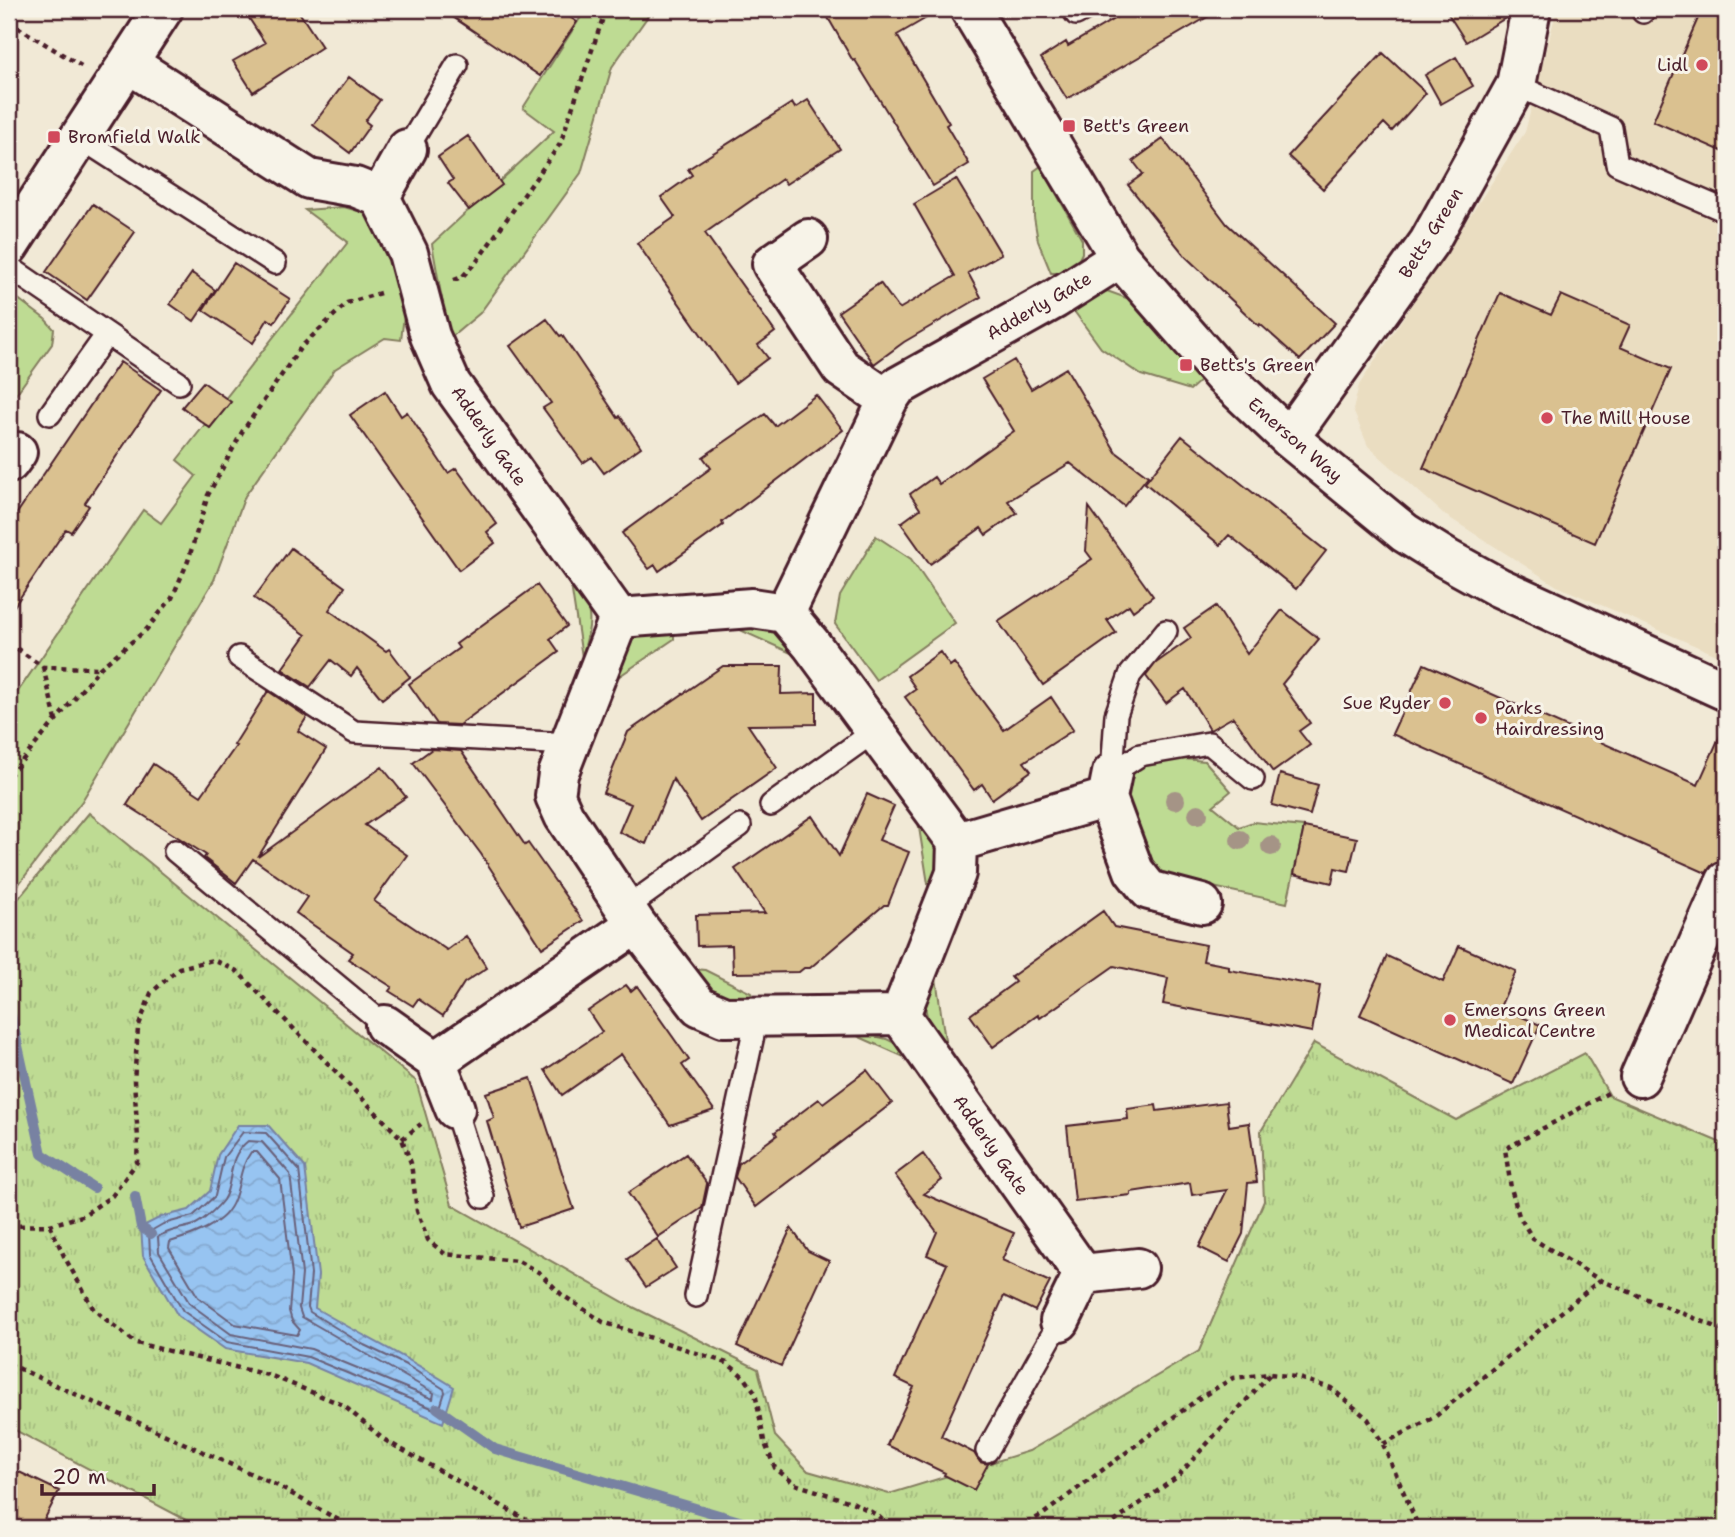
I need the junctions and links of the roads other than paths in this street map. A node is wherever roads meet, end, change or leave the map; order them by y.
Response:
1 (163, 9) edge
2 (970, 9) edge
3 (1073, 9) edge
4 (1085, 9) edge
5 (1531, 9) edge
6 (457, 65) dead end
7 (121, 74) junction
8 (1516, 85) junction
9 (79, 137) junction
10 (407, 149) joint
11 (380, 197) junction
12 (1726, 211) edge
13 (808, 239) dead end
14 (9, 246) edge
15 (1120, 258) junction
16 (275, 263) dead end
17 (9, 267) edge
18 (107, 334) junction
19 (179, 383) dead end
20 (888, 400) junction
21 (50, 414) dead end
22 (1289, 438) junction
23 (785, 613) junction
24 (619, 618) junction
25 (1166, 631) dead end
26 (239, 657) dead end
27 (1726, 691) edge
28 (875, 731) junction
29 (569, 744) junction
30 (1253, 779) dead end
31 (1109, 786) junction
32 (771, 805) dead end
33 (740, 826) dead end
34 (957, 842) junction
35 (175, 851) dead end
36 (1726, 881) edge
37 (1202, 904) dead end
38 (631, 916) junction
39 (900, 1016) junction
40 (757, 1017) junction
41 (385, 1025) joint
42 (436, 1061) junction
43 (1640, 1077) road end
44 (455, 1109) joint
45 (483, 1197) dead end
46 (1138, 1268) dead end
47 (1083, 1274) junction
48 (696, 1296) dead end
49 (1060, 1321) joint
50 (987, 1451) dead end

1 - 7 street
2 - 15 street, Emerson Way
3 - 4 lane
5 - 8 street, Betts Green
6 - 10 lane
7 - 9 street
7 - 11 street
8 - 12 lane
8 - 22 street, Betts Green
9 - 14 street
9 - 16 lane
10 - 11 street
11 - 24 street, Adderly Gate
13 - 20 street
15 - 20 street, Adderly Gate
15 - 22 street, Emerson Way
17 - 18 lane
18 - 19 lane
18 - 21 lane
20 - 23 street, Adderly Gate
22 - 27 street, Emerson Way
23 - 24 street
23 - 28 street
24 - 29 street
25 - 31 lane
26 - 29 lane
28 - 32 lane
28 - 34 street
29 - 38 street
30 - 31 lane
31 - 34 street
31 - 37 street
33 - 38 lane
34 - 39 street
35 - 41 lane
36 - 43 street
38 - 40 street
38 - 42 street
39 - 40 street
39 - 47 street, Adderly Gate
40 - 48 lane
41 - 42 street
42 - 44 street
44 - 45 lane
46 - 47 street
47 - 49 street
49 - 50 lane

